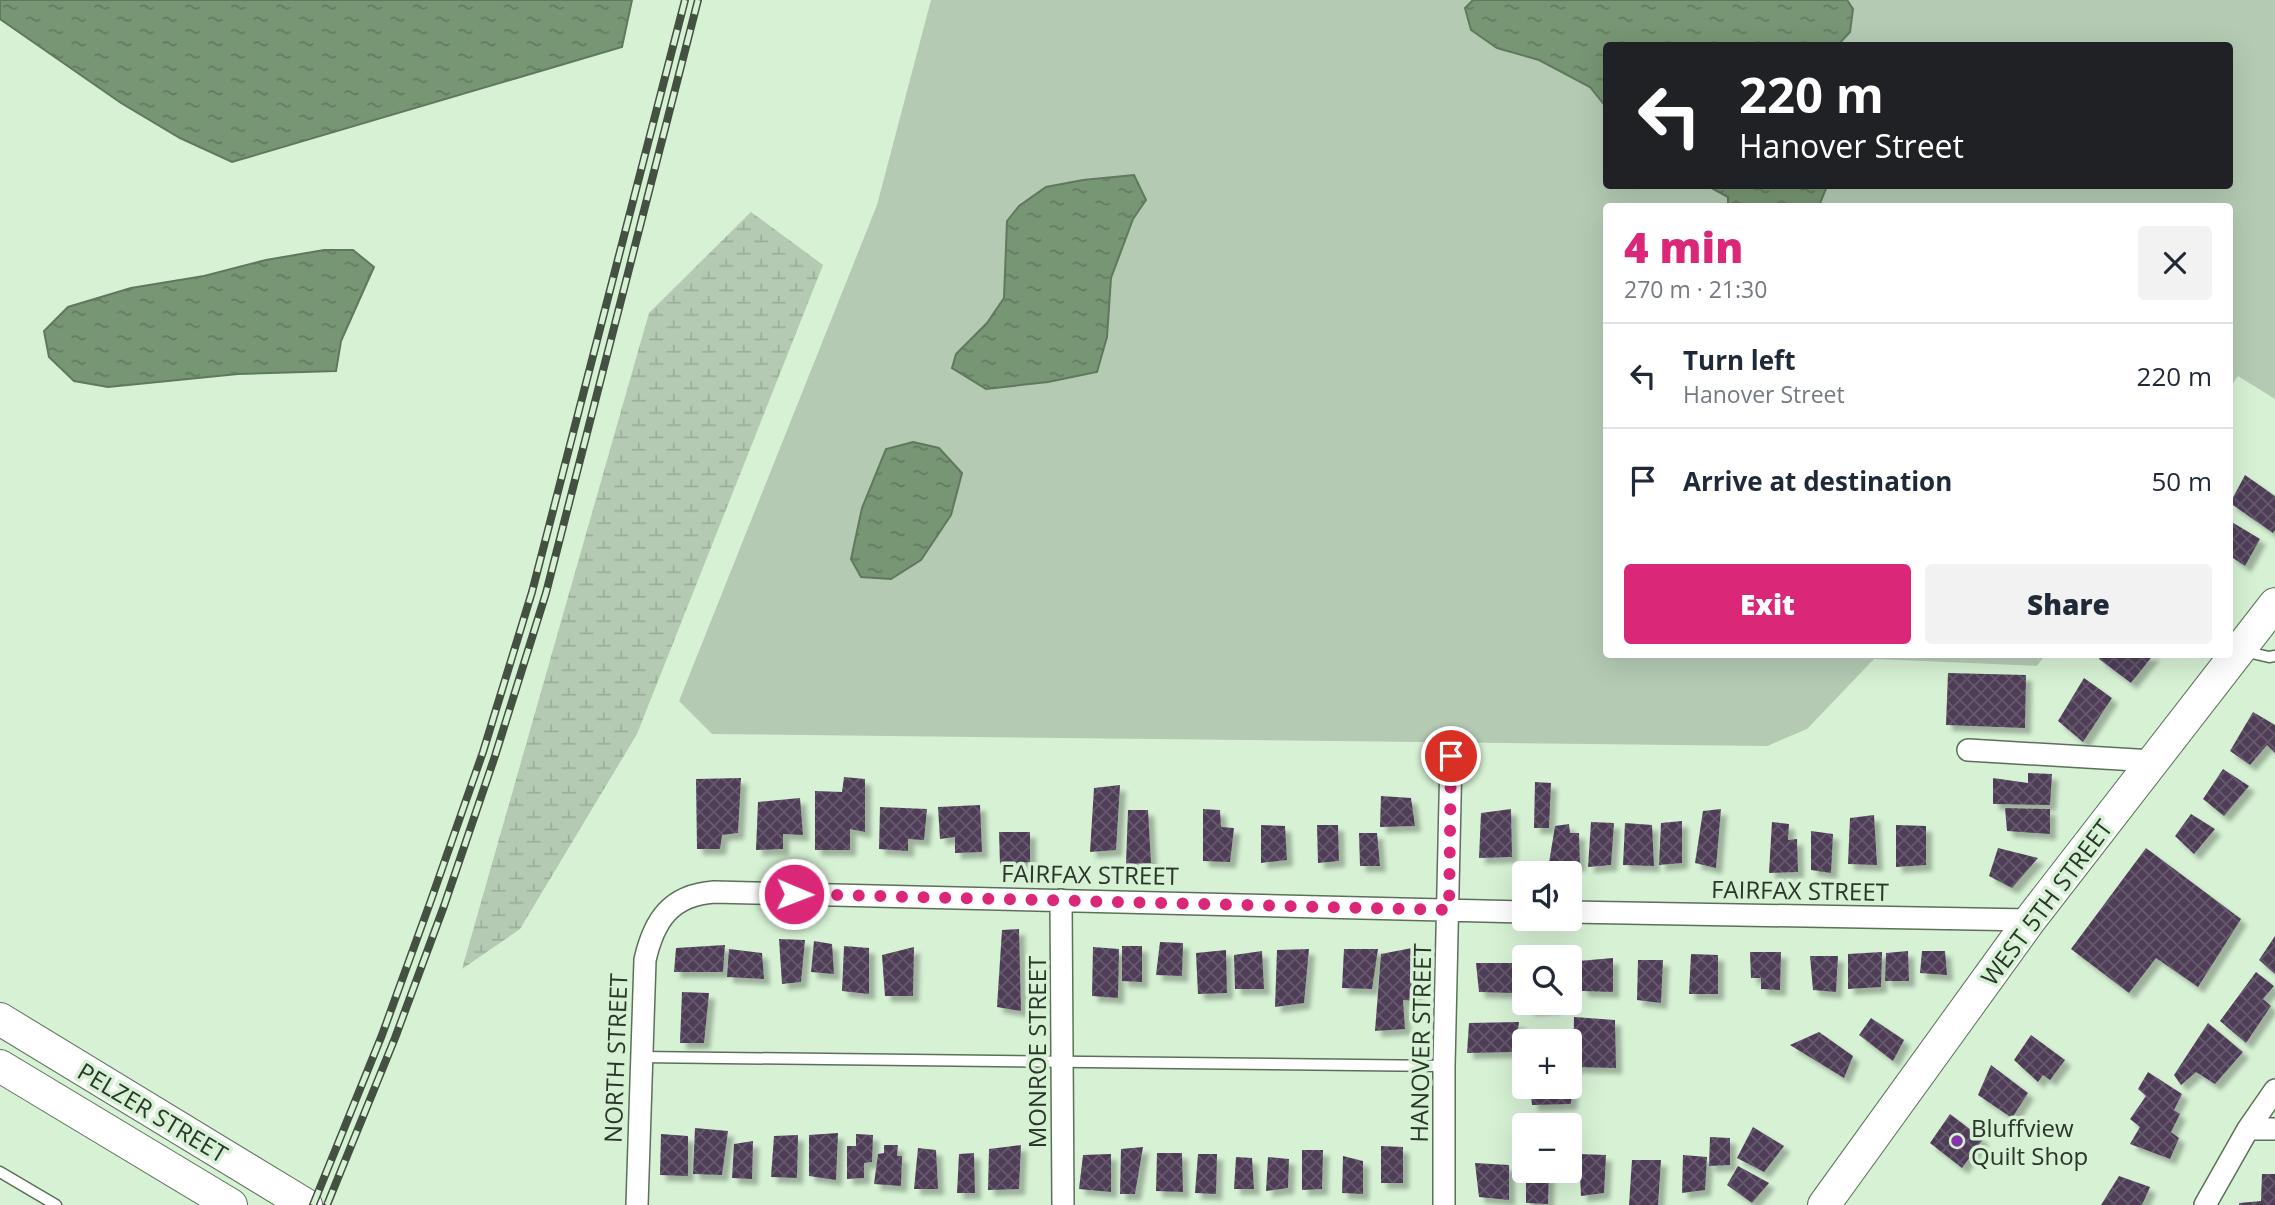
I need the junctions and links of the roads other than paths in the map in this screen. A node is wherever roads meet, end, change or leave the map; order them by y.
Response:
1 (2275, 604) edge
2 (2240, 650) junction
3 (2275, 656) edge
4 (1968, 750) dead end
5 (1451, 756) dead end
6 (2153, 761) junction
7 (1061, 900) junction
8 (1449, 910) junction
9 (1512, 912) edge
10 (1582, 912) edge
11 (662, 917) joint
12 (2030, 920) junction
13 (0, 1019) edge
14 (640, 1057) junction
15 (1062, 1061) junction
16 (0, 1066) edge
17 (1444, 1066) junction
18 (2275, 1090) edge
19 (2248, 1129) junction
20 (2275, 1129) edge
21 (0, 1172) edge
22 (56, 1205) edge
23 (231, 1205) edge
24 (306, 1205) edge
25 (637, 1205) edge
26 (1063, 1205) edge
27 (1444, 1205) edge
28 (1824, 1205) edge
29 (2205, 1205) edge

1 - 2 main road, WEST 5TH STREET
2 - 3 lane
2 - 6 main road, WEST 5TH STREET
4 - 6 street
5 - 8 street, HANOVER STREET
6 - 12 main road, WEST 5TH STREET
7 - 8 street, FAIRFAX STREET
7 - 11 street, FAIRFAX STREET
7 - 15 street, MONROE STREET
8 - 9 street, FAIRFAX STREET
8 - 17 street, HANOVER STREET
10 - 12 street, FAIRFAX STREET
11 - 14 street, NORTH STREET
12 - 28 main road, WEST 5TH STREET
13 - 24 main road, PELZER STREET
14 - 15 lane
14 - 25 street, NORTH STREET
15 - 17 lane
15 - 26 street, MONROE STREET
16 - 23 main road, PELZER STREET
17 - 27 street, HANOVER STREET
18 - 19 street
19 - 20 street
19 - 29 street
21 - 22 lane

